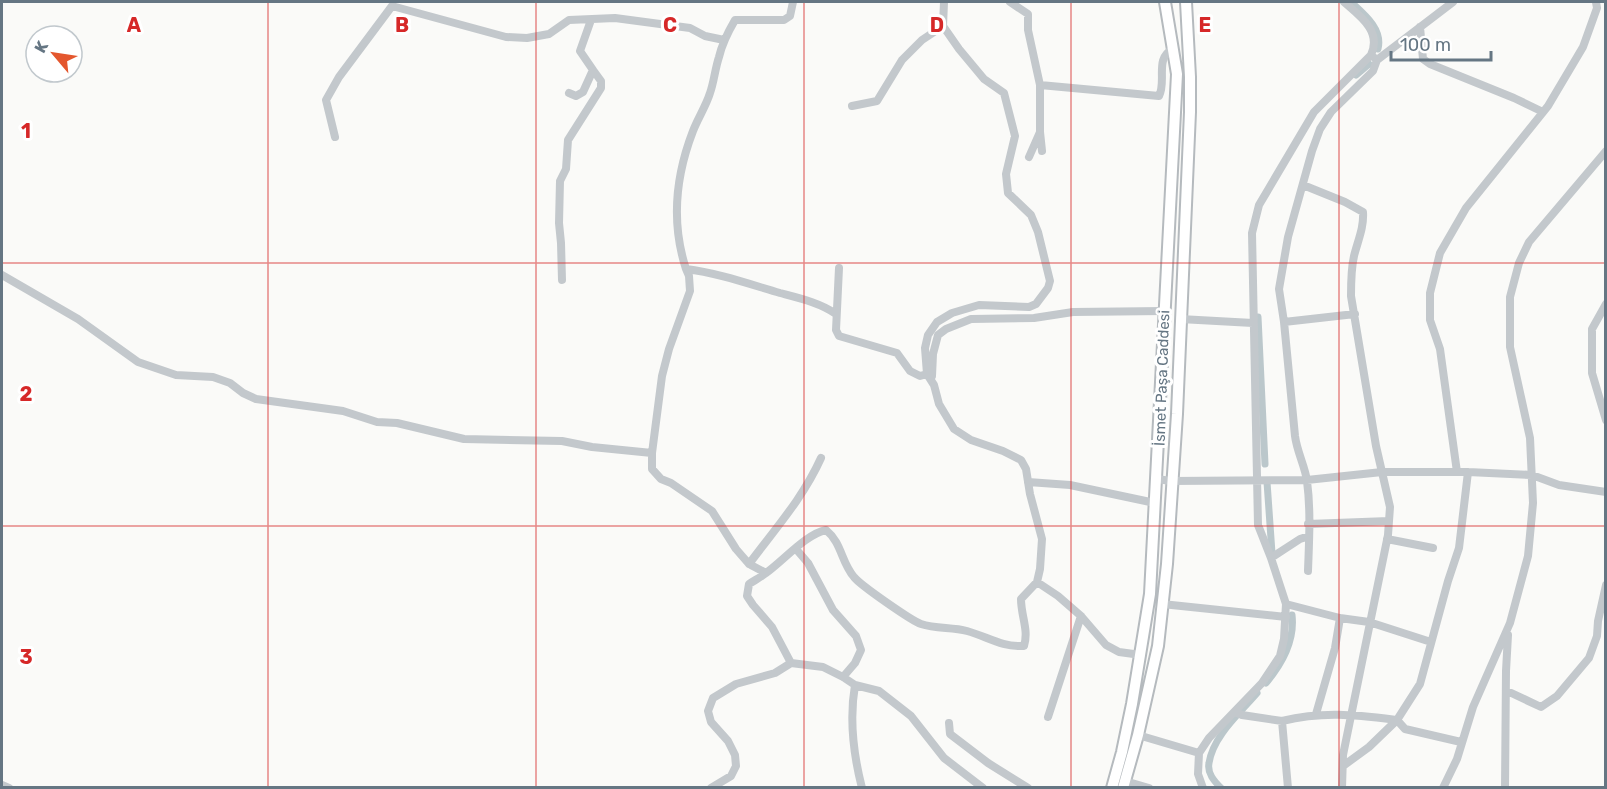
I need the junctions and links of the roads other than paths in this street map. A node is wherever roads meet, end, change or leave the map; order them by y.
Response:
1 (793, 2) edge
2 (944, 2) edge
3 (1010, 2) edge
4 (1166, 2) edge
5 (1186, 2) edge
6 (1344, 2) edge
7 (1453, 2) edge
8 (1596, 2) edge
9 (591, 20) junction
10 (943, 26) junction
11 (1420, 27) junction
12 (724, 40) junction
13 (1173, 49) junction
14 (1374, 58) junction
15 (593, 70) junction
16 (1040, 85) junction
17 (569, 93) dead end
18 (852, 106) dead end
19 (1543, 112) junction
20 (1040, 132) junction
21 (335, 137) dead end
22 (1042, 151) dead end
23 (1605, 151) edge
24 (1029, 157) dead end
25 (1303, 184) junction
26 (839, 268) dead end
27 (686, 269) junction
28 (2, 275) edge
29 (562, 279) dead end
30 (1605, 304) edge
31 (1164, 311) junction
32 (836, 314) junction
33 (1355, 314) junction
34 (1180, 319) junction
35 (1284, 322) junction
36 (1253, 323) junction
37 (927, 374) junction
38 (934, 385) junction
39 (1605, 420) edge
40 (652, 453) junction
41 (821, 458) dead end
42 (1382, 472) junction
43 (1457, 472) junction
44 (1468, 472) junction
45 (1532, 475) junction
46 (1157, 478) junction
47 (1256, 479) junction
48 (1307, 480) junction
49 (1171, 481) junction
50 (1028, 482) junction
51 (1605, 492) edge
52 (1155, 503) junction
53 (1389, 520) junction
54 (1308, 524) junction
55 (1309, 536) junction
56 (1387, 539) junction
57 (796, 549) junction
58 (1433, 549) dead end
59 (1271, 558) junction
60 (749, 564) junction
61 (1308, 571) dead end
62 (766, 573) junction
63 (1037, 582) junction
64 (1605, 585) edge
65 (1162, 604) junction
66 (1286, 604) junction
67 (1081, 616) junction
68 (1286, 617) junction
69 (1340, 618) junction
70 (1369, 622) junction
71 (1510, 623) junction
72 (1431, 642) junction
73 (1141, 656) junction
74 (791, 663) junction
75 (843, 676) junction
76 (855, 685) junction
77 (1507, 691) junction
78 (1238, 713) junction
79 (1316, 714) junction
80 (1350, 715) junction
81 (1048, 717) dead end
82 (1397, 720) junction
83 (1282, 721) junction
84 (949, 723) dead end
85 (1138, 735) junction
86 (1461, 742) junction
87 (1200, 753) junction
88 (1342, 766) junction
89 (1124, 784) edge
90 (2, 785) edge
91 (9, 788) edge
92 (711, 788) edge
93 (861, 788) edge
94 (983, 788) edge
95 (1028, 788) edge
96 (1112, 788) edge
97 (1149, 788) edge
98 (1203, 788) edge
99 (1288, 788) edge
100 (1342, 788) edge
101 (1443, 788) edge
102 (1505, 788) edge

1 - 12 street
2 - 10 street
3 - 16 street
4 - 13 main road, İsmet Paşa Caddesi
5 - 34 main road
6 - 14 street
7 - 11 street
8 - 19 street
9 - 12 street
9 - 15 street
9 - 21 street
10 - 18 street
10 - 37 street
11 - 14 street
11 - 19 street
12 - 27 street
13 - 16 street
13 - 31 main road, İsmet Paşa Caddesi
14 - 25 street
14 - 36 street
15 - 17 street
15 - 29 street
16 - 20 street
19 - 43 street
20 - 22 street
20 - 24 street
23 - 45 street
25 - 33 street
25 - 35 street
26 - 32 street
27 - 32 street
27 - 40 street
28 - 40 street
30 - 39 street
31 - 38 street
31 - 46 main road, İsmet Paşa Caddesi
32 - 37 street
33 - 35 street
33 - 42 street
34 - 36 street
34 - 49 main road
35 - 48 street
36 - 47 street
37 - 38 street
38 - 50 street
40 - 60 street
41 - 60 street
42 - 43 street
42 - 48 street
42 - 53 street
43 - 44 street
44 - 45 street
44 - 72 street
45 - 51 street
45 - 71 street
46 - 49 street
46 - 52 main road, İsmet Paşa Caddesi
47 - 48 street
47 - 49 street
47 - 59 street
48 - 54 street
49 - 65 main road
50 - 52 street
50 - 63 street
52 - 73 main road, İsmet Paşa Caddesi
53 - 54 street
53 - 56 street
54 - 55 street
55 - 59 street
55 - 61 street
56 - 58 street
56 - 70 street
57 - 62 street
57 - 63 street
57 - 75 street
59 - 66 street
60 - 62 street
62 - 74 street
63 - 67 street
64 - 77 street
65 - 68 street
65 - 85 main road
66 - 68 street
66 - 69 street
67 - 73 street
67 - 81 street
68 - 78 street
69 - 70 street
69 - 79 street
70 - 72 street
70 - 80 street
71 - 77 street
71 - 86 street
72 - 82 street
73 - 96 main road, İsmet Paşa Caddesi
74 - 75 street
74 - 92 street
75 - 76 street
76 - 93 street
76 - 94 street
77 - 102 street
78 - 83 street
78 - 87 street
79 - 80 street
79 - 83 street
80 - 82 street
80 - 88 street
82 - 86 street
82 - 88 street
83 - 99 street
84 - 95 street
85 - 87 street
85 - 89 main road
86 - 101 street
87 - 98 street
88 - 100 street
89 - 97 street
90 - 91 street

